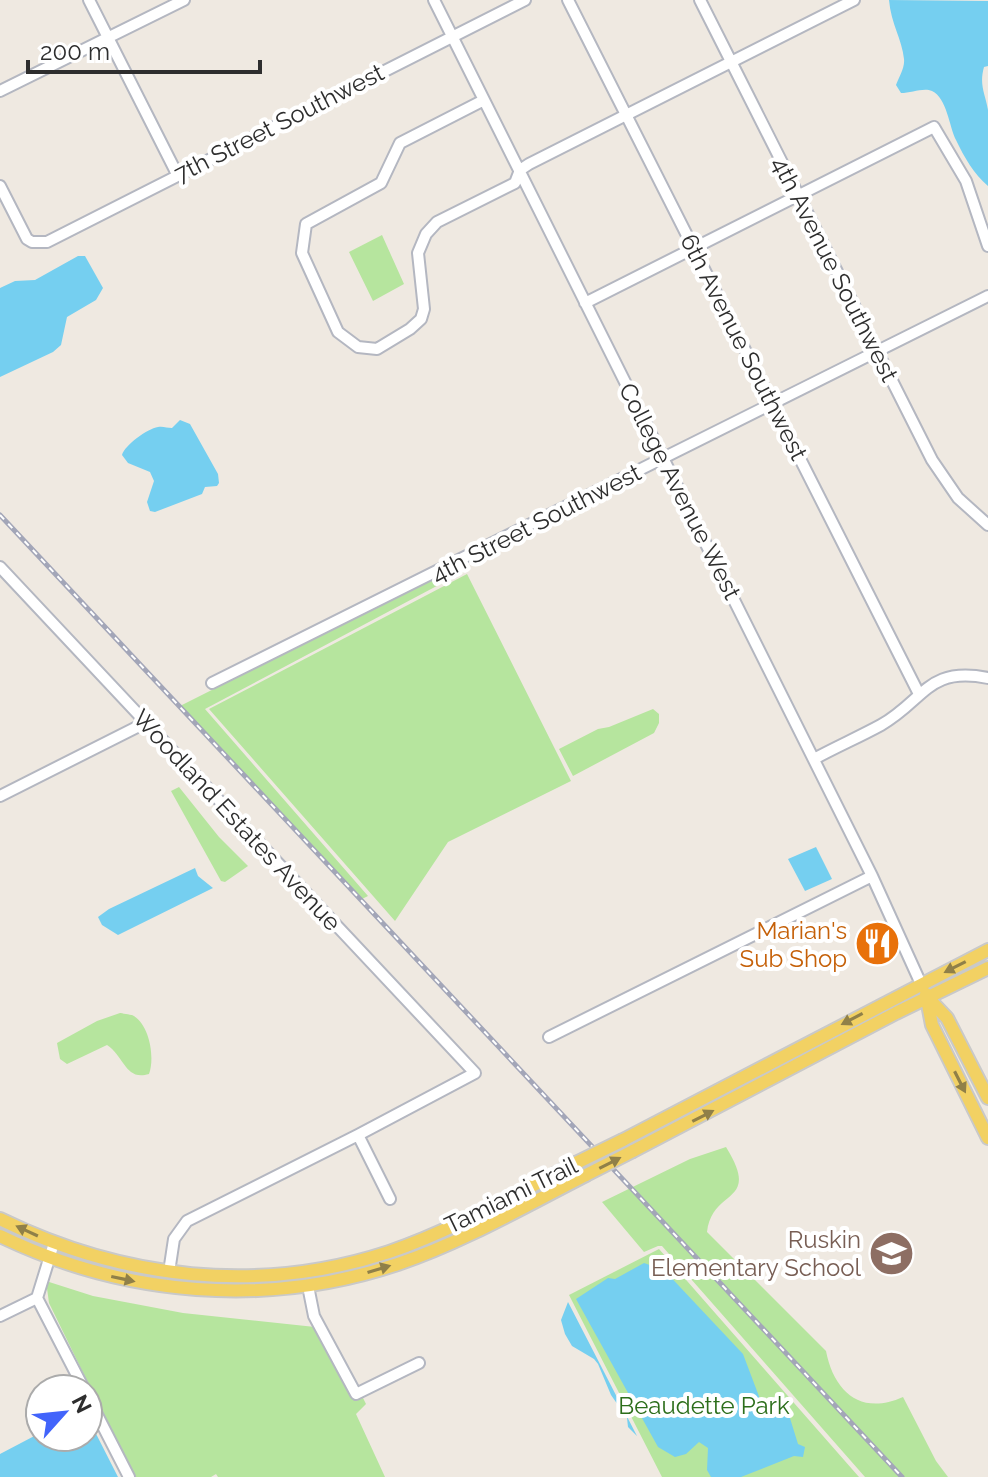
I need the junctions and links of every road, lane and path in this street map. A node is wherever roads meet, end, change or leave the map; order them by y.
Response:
1 (89, 0) edge
2 (184, 0) edge
3 (434, 0) edge
4 (525, 0) edge
5 (568, 0) edge
6 (700, 0) edge
7 (854, 0) edge
8 (452, 37) junction
9 (107, 38) junction
10 (731, 62) junction
11 (0, 91) edge
12 (484, 100) junction
13 (627, 115) junction
14 (520, 170) junction
15 (177, 174) junction
16 (0, 186) edge
17 (798, 195) junction
18 (988, 246) edge
19 (694, 247) junction
20 (988, 296) edge
21 (585, 303) junction
22 (877, 351) junction
23 (773, 404) junction
24 (663, 459) junction
25 (988, 525) edge
26 (0, 567) edge
27 (988, 678) edge
28 (212, 683) dead end
29 (919, 694) junction
30 (145, 723) junction
31 (814, 759) junction
32 (0, 796) edge
33 (872, 876) junction
34 (988, 950) edge
35 (988, 968) edge
36 (921, 984) junction
37 (928, 998) junction
38 (549, 1037) dead end
39 (987, 1095) edge
40 (358, 1135) junction
41 (988, 1138) edge
42 (390, 1199) dead end
43 (0, 1219) edge
44 (0, 1236) edge
45 (54, 1243) junction
46 (48, 1257) junction
47 (169, 1272) junction
48 (308, 1286) junction
49 (37, 1298) junction
50 (0, 1316) edge
51 (419, 1363) dead end
52 (76, 1373) edge
53 (104, 1428) edge
54 (129, 1477) edge

1 - 9 street
2 - 9 street
3 - 8 street, College Avenue West
4 - 8 street, 7th Street Southwest
5 - 13 street, 6th Avenue Southwest
6 - 10 street, 4th Avenue Southwest
7 - 10 street
8 - 12 street, College Avenue West
8 - 15 street, 7th Street Southwest
9 - 11 street
9 - 15 street
10 - 13 street
10 - 17 street, 4th Avenue Southwest
12 - 14 street, College Avenue West
12 - 14 street
13 - 14 street
13 - 19 street, 6th Avenue Southwest
14 - 21 street, College Avenue West
15 - 16 street, 7th Street Southwest
17 - 18 street
17 - 19 street
17 - 22 street, 4th Avenue Southwest
19 - 21 street
19 - 23 street, 6th Avenue Southwest
20 - 22 street, 4th Street Southwest
21 - 24 street, College Avenue West
22 - 23 street, 4th Street Southwest
22 - 25 street, 4th Avenue Southwest
23 - 24 street, 4th Street Southwest
23 - 29 street, 6th Avenue Southwest
24 - 28 street, 4th Street Southwest
24 - 31 street, College Avenue West
26 - 30 street, Woodland Estates Avenue
27 - 29 street
29 - 31 street
30 - 32 street
30 - 40 street, Woodland Estates Avenue
31 - 33 street, College Avenue West
33 - 36 street, College Avenue West
33 - 38 street
34 -> 36 main road, Tamiami Trail
35 - 37 main road, Tamiami Trail
36 - 37 main road
36 -> 47 main road, Tamiami Trail, bridge
37 - 39 main road
37 -> 41 main road
48 -> 37 main road, Tamiami Trail, bridge
40 - 42 street
40 - 47 street
45 -> 43 main road, Tamiami Trail
44 - 46 main road, Tamiami Trail
45 - 46 street
45 - 47 main road, Tamiami Trail
46 -> 48 main road, Tamiami Trail
46 - 49 street
48 - 51 street
49 - 50 street
49 - 52 street
53 - 54 street

